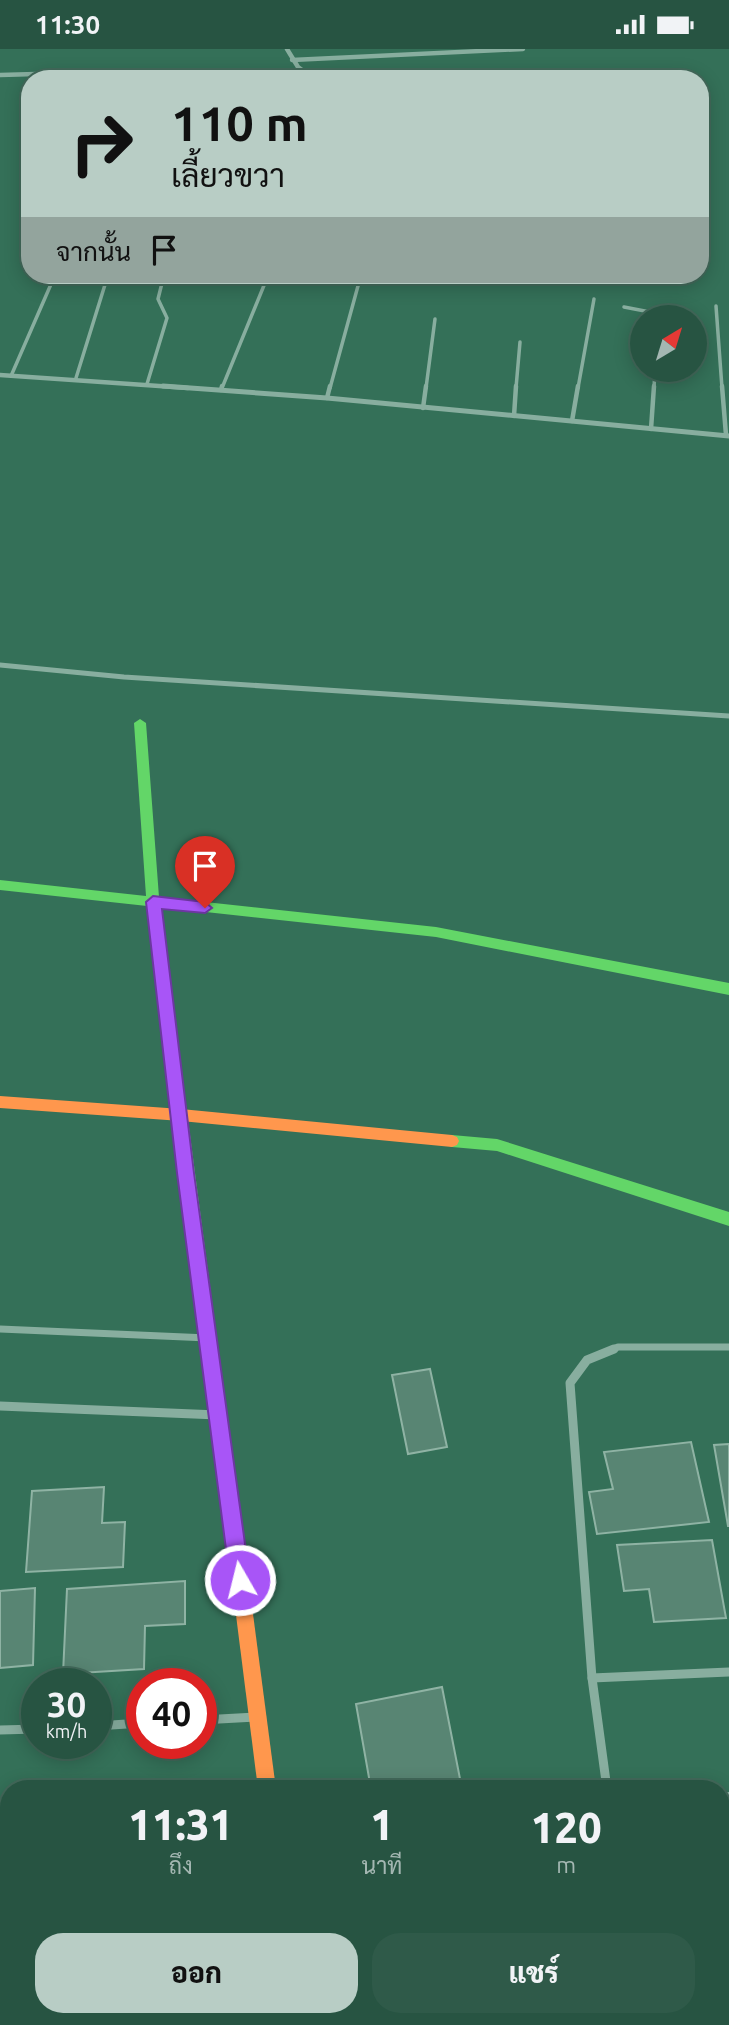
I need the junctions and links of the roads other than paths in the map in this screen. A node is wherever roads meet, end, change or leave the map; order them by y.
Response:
1 (287, 49) edge
2 (523, 49) edge
3 (292, 60) junction
4 (301, 70) edge
5 (21, 73) edge
6 (0, 75) edge
7 (51, 284) edge
8 (105, 284) edge
9 (162, 284) edge
10 (265, 284) edge
11 (359, 284) edge
12 (594, 299) dead end
13 (716, 306) dead end
14 (624, 307) dead end
15 (630, 308) edge
16 (435, 319) dead end
17 (520, 342) dead end
18 (0, 375) edge
19 (11, 376) junction
20 (76, 379) junction
21 (654, 382) edge
22 (147, 384) junction
23 (221, 390) junction
24 (327, 398) junction
25 (423, 408) junction
26 (514, 416) junction
27 (572, 421) junction
28 (651, 429) junction
29 (728, 436) edge
30 (0, 665) edge
31 (729, 716) edge
32 (140, 723) dead end
33 (0, 885) edge
34 (153, 902) junction
35 (729, 989) edge
36 (0, 1103) edge
37 (181, 1115) junction
38 (729, 1219) edge
39 (0, 1329) edge
40 (208, 1338) junction
41 (729, 1347) edge
42 (0, 1406) edge
43 (218, 1415) junction
44 (729, 1672) edge
45 (592, 1678) junction
46 (258, 1717) junction
47 (217, 1719) edge
48 (21, 1729) edge
49 (0, 1730) edge
50 (266, 1780) edge
51 (606, 1780) edge

1 - 3 street
2 - 3 street
3 - 4 street
5 - 6 street
7 - 19 lane
8 - 20 lane
9 - 22 lane
10 - 23 lane
11 - 24 lane
12 - 27 lane
13 - 29 lane
14 - 15 lane
16 - 25 lane
17 - 26 lane
18 - 19 street
19 - 20 street
20 - 22 street
21 - 28 lane
22 - 23 street
23 - 24 street
24 - 25 street
25 - 26 street
26 - 27 street
27 - 28 street
28 - 29 street
30 - 31 street
32 - 34 street
33 - 34 street
34 - 35 street
34 - 37 street
36 - 37 street
37 - 38 street
37 - 40 street
39 - 40 street
40 - 43 street
41 - 45 street
42 - 43 street
43 - 46 street
44 - 45 street
45 - 51 street
46 - 47 street
46 - 50 street
48 - 49 street

